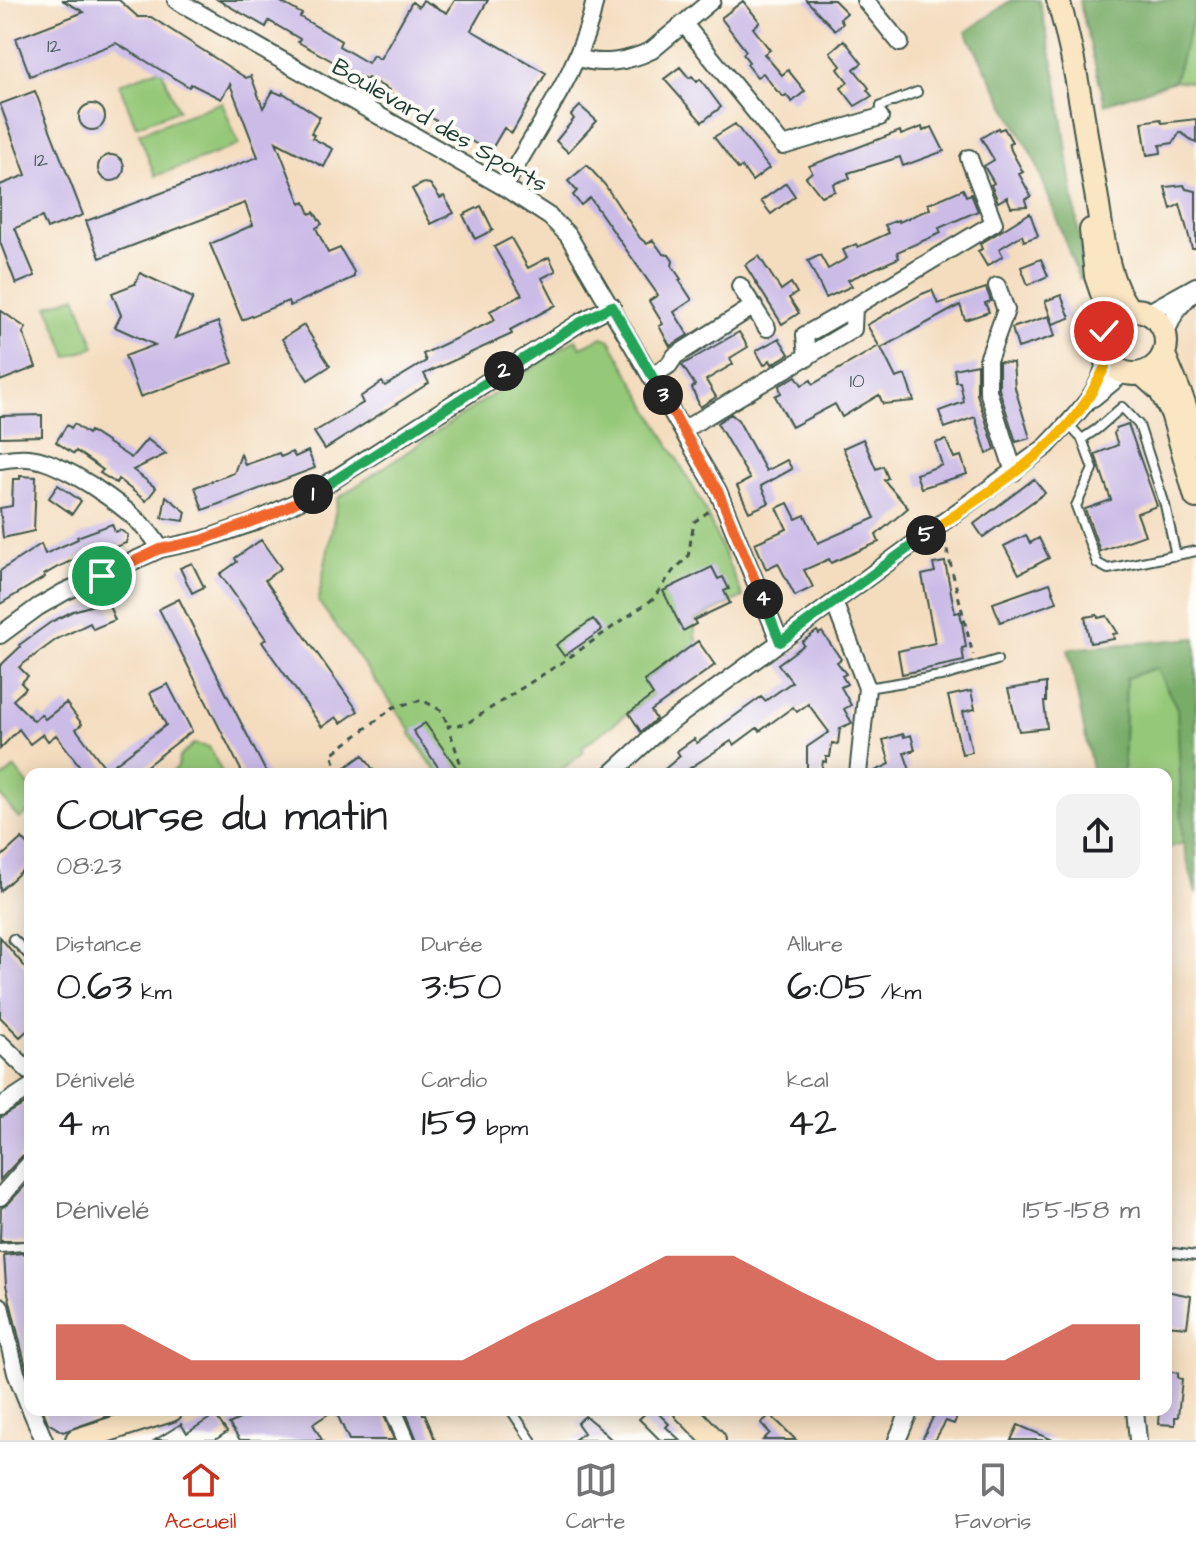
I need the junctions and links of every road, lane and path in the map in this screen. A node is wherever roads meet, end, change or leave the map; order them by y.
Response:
1 (176, 0) edge
2 (595, 0) edge
3 (712, 0) edge
4 (865, 0) edge
5 (1058, 0) edge
6 (684, 24) junction
7 (900, 43) dead end
8 (577, 57) junction
9 (917, 92) dead end
10 (880, 117) joint
11 (969, 158) dead end
12 (504, 187) junction
13 (740, 286) dead end
14 (997, 286) dead end
15 (1196, 288) edge
16 (612, 306) junction
17 (754, 306) junction
18 (1129, 314) junction
19 (767, 328) dead end
20 (1164, 344) junction
21 (1106, 357) junction
22 (1133, 373) junction
23 (652, 376) junction
24 (1088, 401) junction
25 (1068, 423) junction
26 (683, 430) junction
27 (1082, 439) junction
28 (1196, 442) edge
29 (0, 460) edge
30 (1014, 472) junction
31 (1196, 497) edge
32 (723, 503) junction
33 (942, 535) dead end
34 (160, 549) junction
35 (1196, 551) edge
36 (1176, 556) junction
37 (834, 602) junction
38 (0, 635) edge
39 (780, 642) junction
40 (997, 660) dead end
41 (976, 666) junction
42 (867, 688) junction
43 (448, 726) junction
44 (337, 768) edge
45 (462, 768) edge
46 (618, 768) edge
47 (859, 768) edge
48 (13, 939) dead end
49 (24, 950) edge
50 (4, 1047) edge
51 (24, 1066) edge
52 (24, 1091) edge
53 (0, 1107) edge
54 (24, 1170) edge
55 (0, 1197) edge
56 (24, 1246) edge
57 (0, 1248) edge
58 (1172, 1253) edge
59 (1196, 1256) edge
60 (0, 1306) edge
61 (24, 1394) edge
62 (33, 1416) edge
63 (152, 1416) edge
64 (396, 1416) edge
65 (515, 1416) edge
66 (691, 1416) edge
67 (907, 1416) edge
68 (1136, 1416) edge
69 (44, 1440) edge
70 (77, 1440) edge
71 (406, 1440) edge
72 (531, 1440) edge
73 (714, 1440) edge
74 (897, 1440) edge
75 (1138, 1440) edge

1 - 12 street, Boulevard des Sports
2 - 8 street
3 - 6 street
4 - 7 street
5 - 18 main road
6 - 8 street
6 - 10 street
8 - 12 street
9 - 10 lane
11 - 26 street
12 - 16 street, Boulevard des Sports
13 - 17 street
14 - 30 street
15 - 18 street
15 - 20 street
16 - 23 street, Boulevard des Sports
16 - 34 street
17 - 19 street
17 - 23 street
18 - 20 main road
18 - 21 main road
20 - 22 main road
20 - 28 main road
21 - 22 main road
21 - 24 street
22 - 24 street
22 - 31 main road
23 - 26 street, Boulevard des Sports
24 - 25 street
25 - 27 lane
25 - 30 street
26 - 32 street, Boulevard des Sports
27 - 36 lane
27 - 36 lane
29 - 34 street
30 - 37 street
32 - 39 street, Boulevard des Sports
32 - 43 path
33 - 41 path
34 - 38 street
35 - 36 lane
37 - 39 street
37 - 42 street
39 - 46 street
40 - 41 lane
41 - 42 lane
42 - 47 street
43 - 44 path
43 - 45 path
48 - 49 lane
50 - 51 street
52 - 53 street
54 - 55 street
56 - 57 lane
58 - 59 lane
60 - 61 street
62 - 69 street
63 - 70 main road
64 - 71 street
65 - 72 lane
66 - 73 main road
67 - 74 street
68 - 75 street

